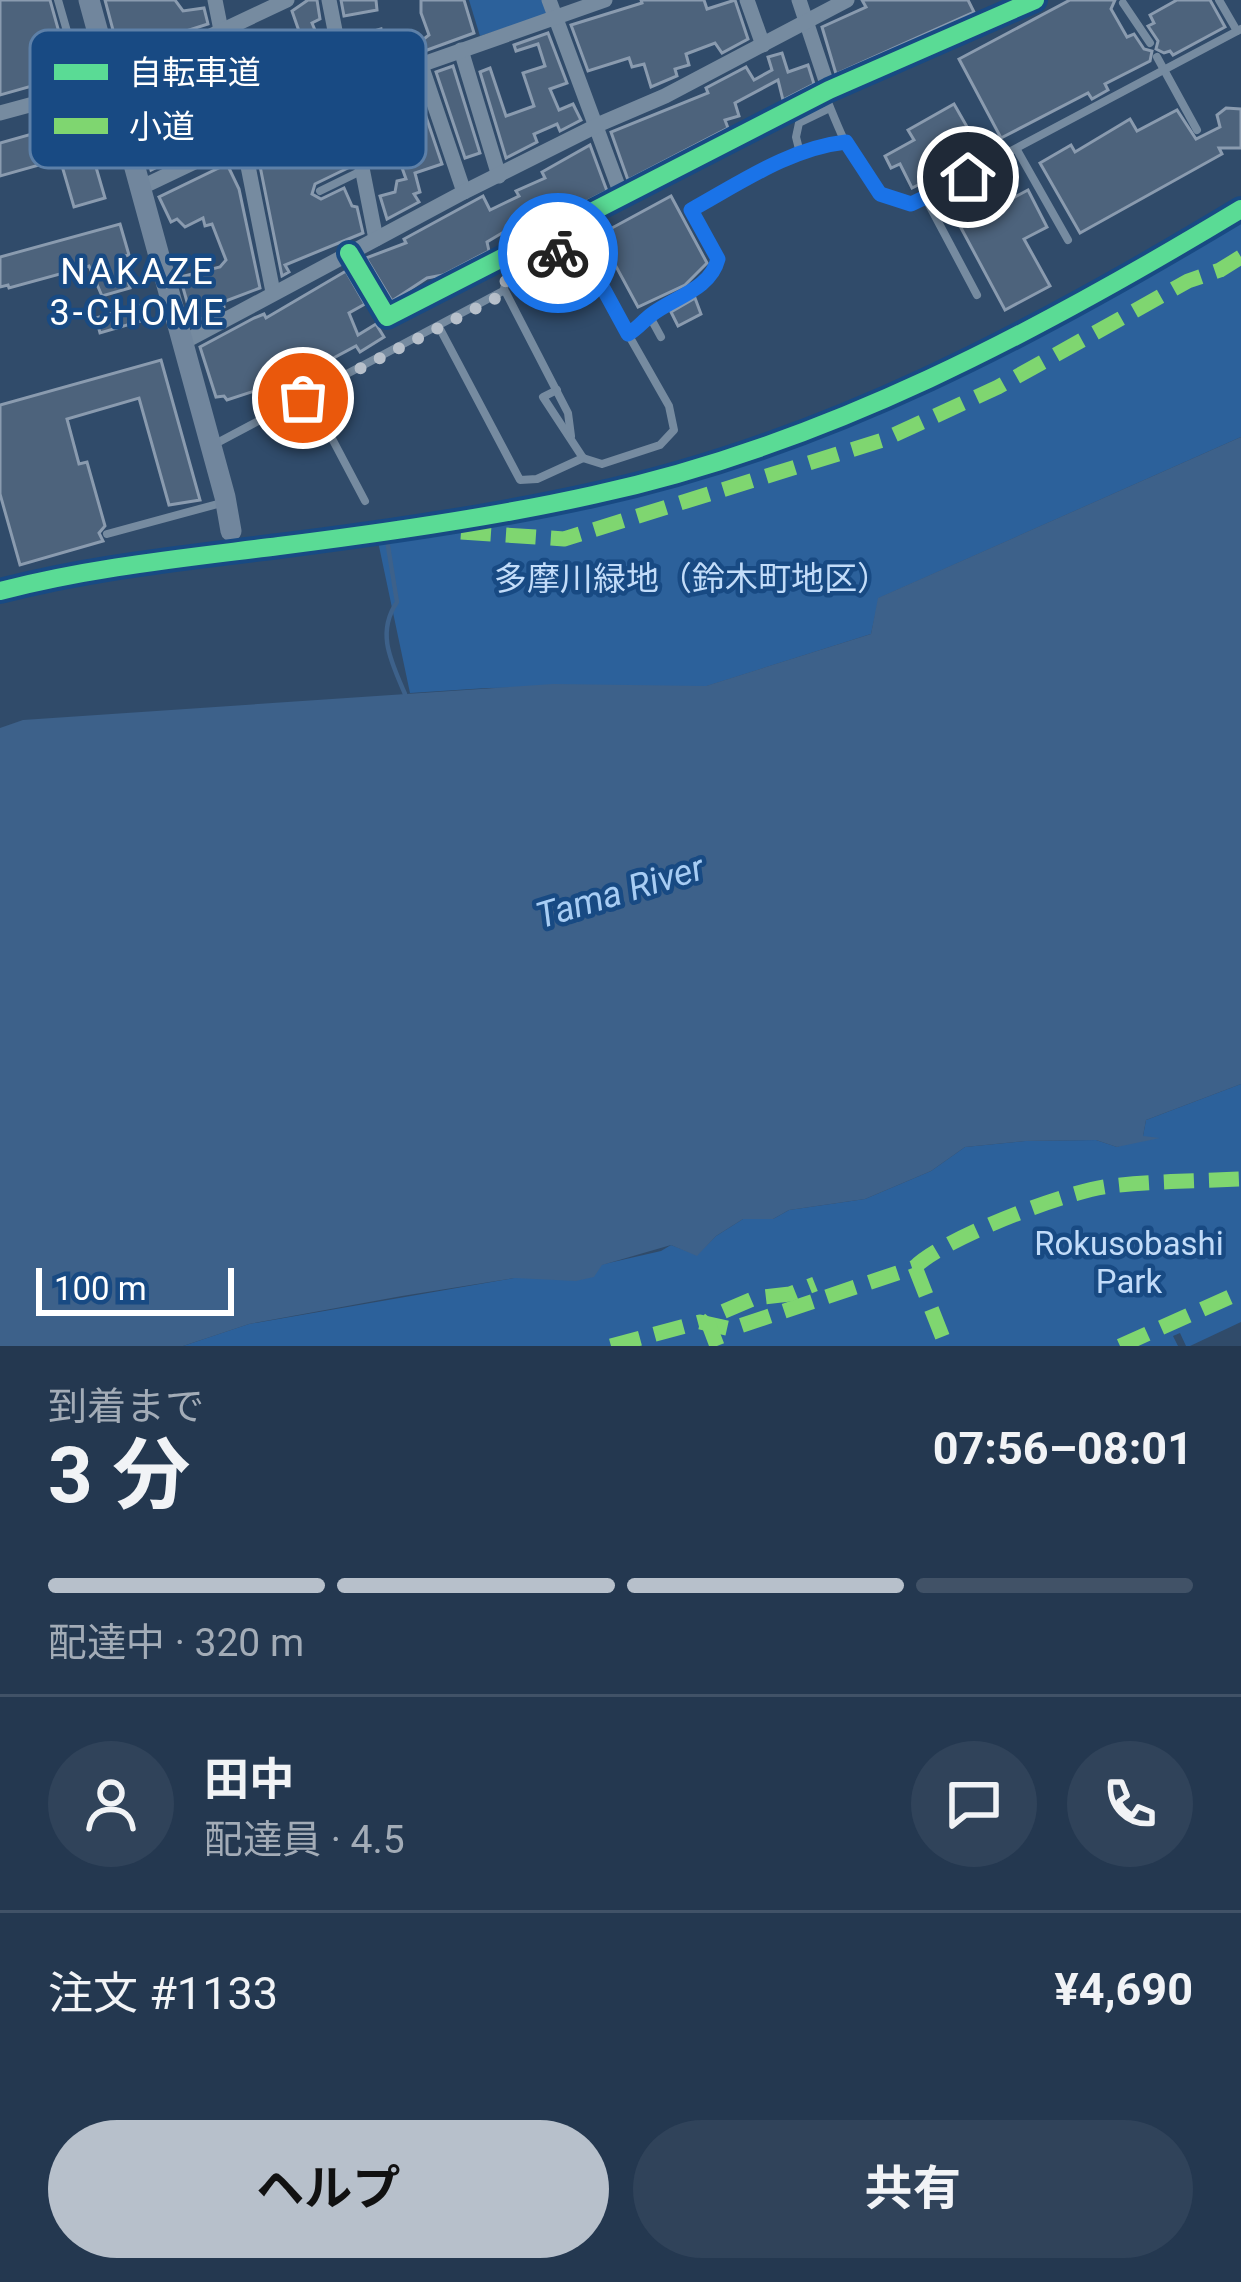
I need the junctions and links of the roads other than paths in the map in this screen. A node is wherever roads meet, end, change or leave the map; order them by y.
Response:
1 (58, 0) edge
2 (89, 0) edge
3 (215, 0) edge
4 (287, 0) edge
5 (329, 0) edge
6 (549, 0) edge
7 (604, 0) edge
8 (747, 0) edge
9 (799, 0) edge
10 (847, 0) edge
11 (1035, 0) edge
12 (1219, 0) edge
13 (1123, 3) dead end
14 (555, 17) junction
15 (806, 21) junction
16 (67, 30) edge
17 (97, 30) edge
18 (220, 30) edge
19 (222, 30) edge
20 (335, 30) edge
21 (1239, 30) edge
22 (1150, 43) dead end
23 (763, 45) junction
24 (461, 50) junction
25 (1157, 57) dead end
26 (426, 63) edge
27 (1165, 70) junction
28 (426, 80) edge
29 (828, 97) junction
30 (30, 105) edge
31 (0, 113) edge
32 (594, 128) junction
33 (1197, 130) dead end
34 (846, 142) junction
35 (1017, 150) junction
36 (800, 153) junction
37 (134, 168) edge
38 (182, 168) edge
39 (247, 168) edge
40 (363, 170) joint
41 (499, 176) junction
42 (140, 188) junction
43 (320, 191) dead end
44 (464, 193) junction
45 (621, 194) junction
46 (926, 199) junction
47 (376, 239) junction
48 (1068, 240) dead end
49 (349, 253) junction
50 (504, 289) junction
51 (273, 292) junction
52 (977, 295) dead end
53 (649, 316) junction
54 (439, 327) junction
55 (628, 334) junction
56 (662, 338) dead end
57 (182, 343) junction
58 (557, 390) junction
59 (309, 395) junction
60 (571, 437) junction
61 (211, 446) junction
62 (583, 458) junction
63 (365, 501) dead end
64 (226, 502) junction
65 (231, 532) dead end
66 (107, 534) dead end

1 - 16 lane
2 - 17 street
3 - 18 street
4 - 19 street
5 - 20 street
6 - 14 street
7 - 14 street
8 - 23 street
9 - 15 street
10 - 15 street
11 - 29 street
12 - 21 lane
13 - 22 lane
14 - 24 street
14 - 32 street
15 - 23 street
15 - 29 street
21 - 27 lane
23 - 32 street
24 - 26 street
24 - 41 street
25 - 27 lane
27 - 33 lane
27 - 35 lane
28 - 44 street
29 - 34 lane
29 - 36 lane
29 - 45 street
30 - 31 street
32 - 41 street
32 - 45 street
34 - 36 lane
34 - 46 lane
35 - 46 lane
35 - 48 lane
36 - 53 lane
37 - 42 street
38 - 42 street
39 - 51 street
40 - 43 lane
40 - 47 street
41 - 44 street
42 - 57 street
44 - 47 street
45 - 49 street
46 - 52 lane
47 - 49 street
49 - 51 street
50 - 54 lane
50 - 55 lane
50 - 58 lane
51 - 57 street
53 - 55 lane
53 - 56 lane
54 - 59 lane
54 - 62 lane
55 - 62 lane
57 - 61 street
58 - 60 lane
58 - 60 lane
59 - 61 lane
59 - 63 lane
60 - 62 lane
61 - 64 street
64 - 65 street
64 - 66 lane

